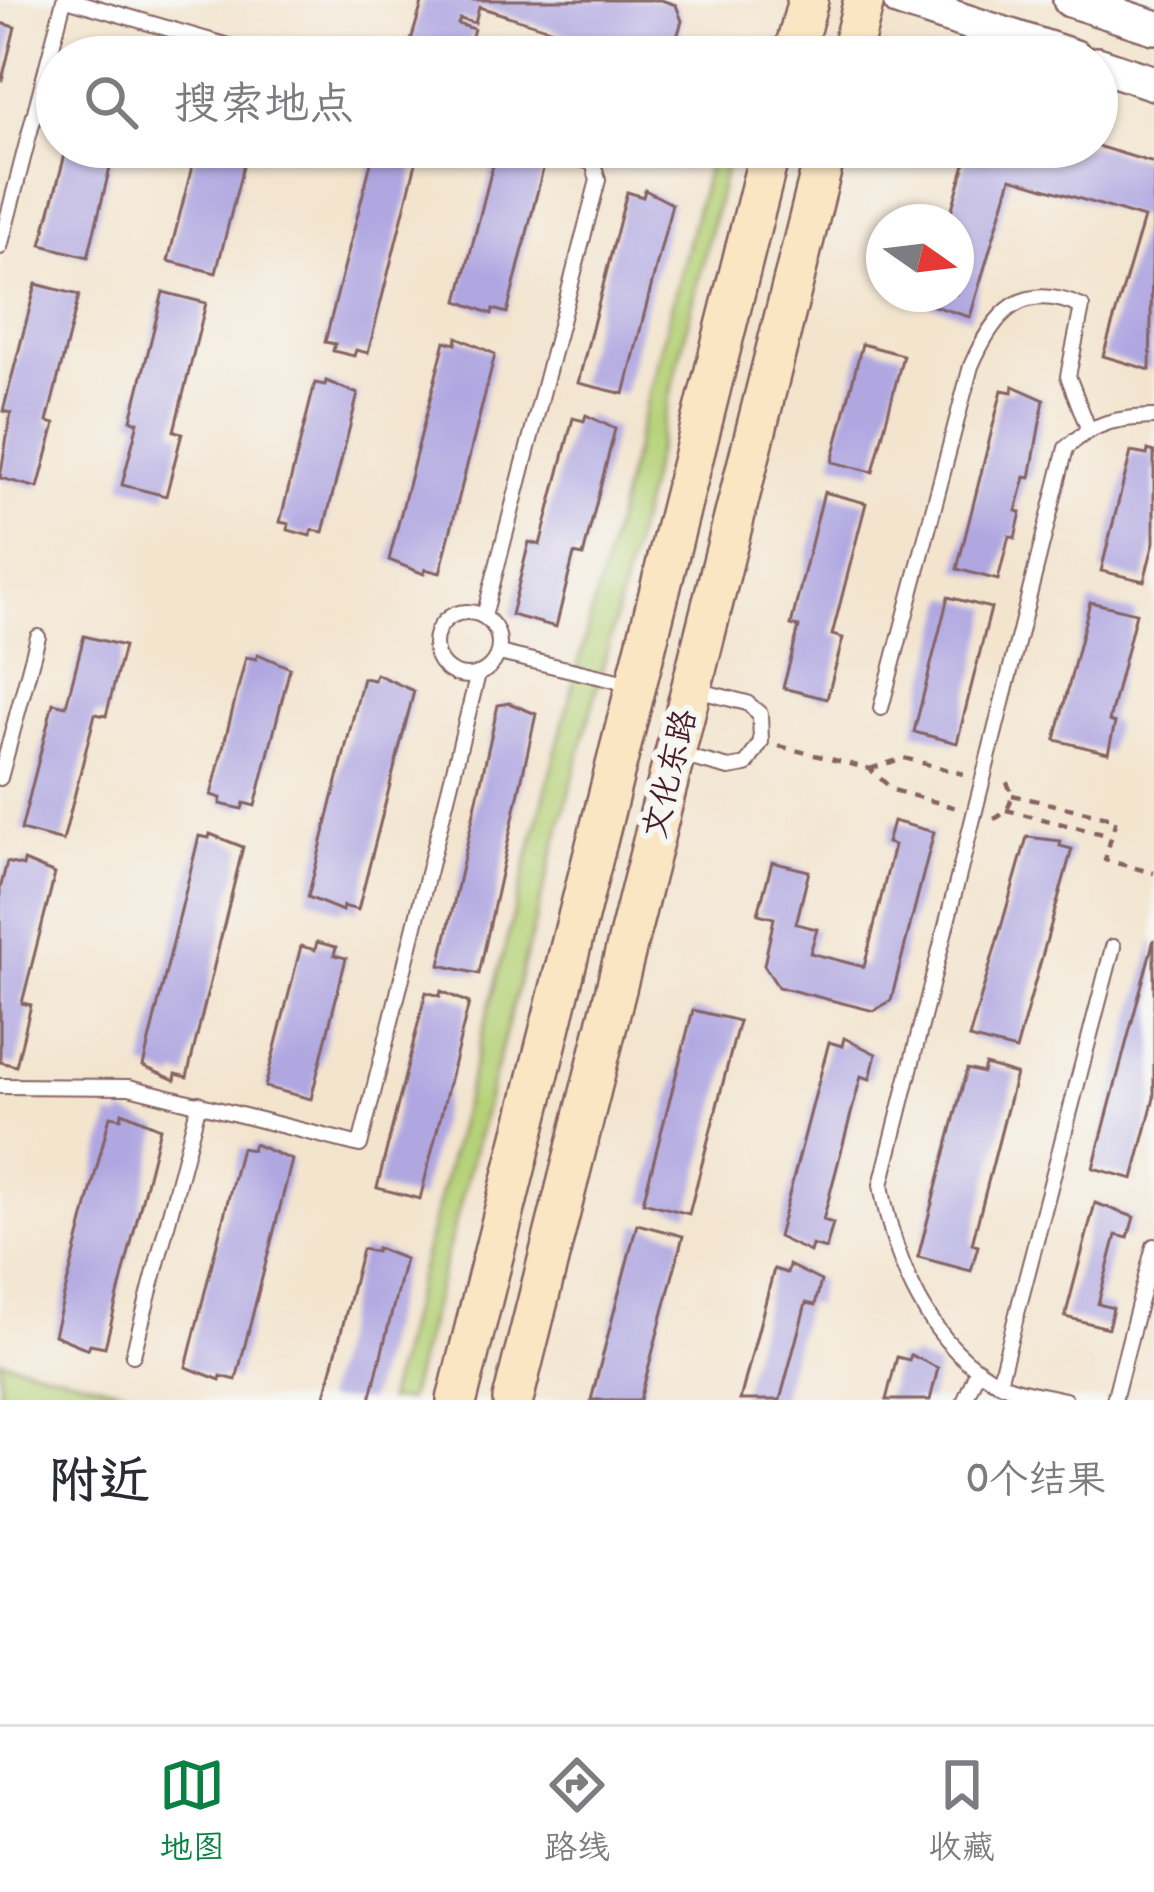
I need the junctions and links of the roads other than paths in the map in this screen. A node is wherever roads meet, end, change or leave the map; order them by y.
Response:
1 (67, 0) edge
2 (808, 0) edge
3 (864, 0) edge
4 (900, 0) edge
5 (1070, 0) edge
6 (1154, 27) edge
7 (57, 36) edge
8 (193, 36) edge
9 (799, 36) edge
10 (855, 36) edge
11 (1011, 36) edge
12 (1118, 71) edge
13 (1154, 82) edge
14 (36, 114) edge
15 (594, 168) edge
16 (766, 168) edge
17 (822, 168) edge
18 (0, 247) edge
19 (1154, 417) edge
20 (1088, 428) junction
21 (484, 616) junction
22 (38, 637) dead end
23 (499, 653) junction
24 (478, 674) junction
25 (636, 686) junction
26 (692, 689) junction
27 (881, 708) dead end
28 (675, 754) junction
29 (0, 778) edge
30 (1113, 947) dead end
31 (0, 1086) edge
32 (199, 1102) junction
33 (1154, 1246) edge
34 (133, 1355) dead end
35 (978, 1369) junction
36 (1003, 1389) edge
37 (457, 1400) edge
38 (513, 1400) edge
39 (965, 1400) edge
40 (1065, 1400) edge
41 (1114, 1400) edge

1 - 7 lane
1 - 8 lane
2 - 9 main road
3 - 10 main road
4 - 11 street
5 - 6 street
12 - 13 street
14 - 18 lane
15 - 21 lane
16 - 25 main road, 文化东路
17 - 26 main road, 文化东路
19 - 20 lane
20 - 27 lane
20 - 35 lane
21 - 23 lane
21 - 24 lane
22 - 29 lane
23 - 24 lane
23 - 25 lane
24 - 32 lane
25 - 37 main road, 文化东路
26 - 28 main road, 文化东路
26 - 28 lane
28 - 38 main road, 文化东路
30 - 36 lane
31 - 32 lane
32 - 34 lane
33 - 41 lane
35 - 36 lane
35 - 39 lane
36 - 40 lane

